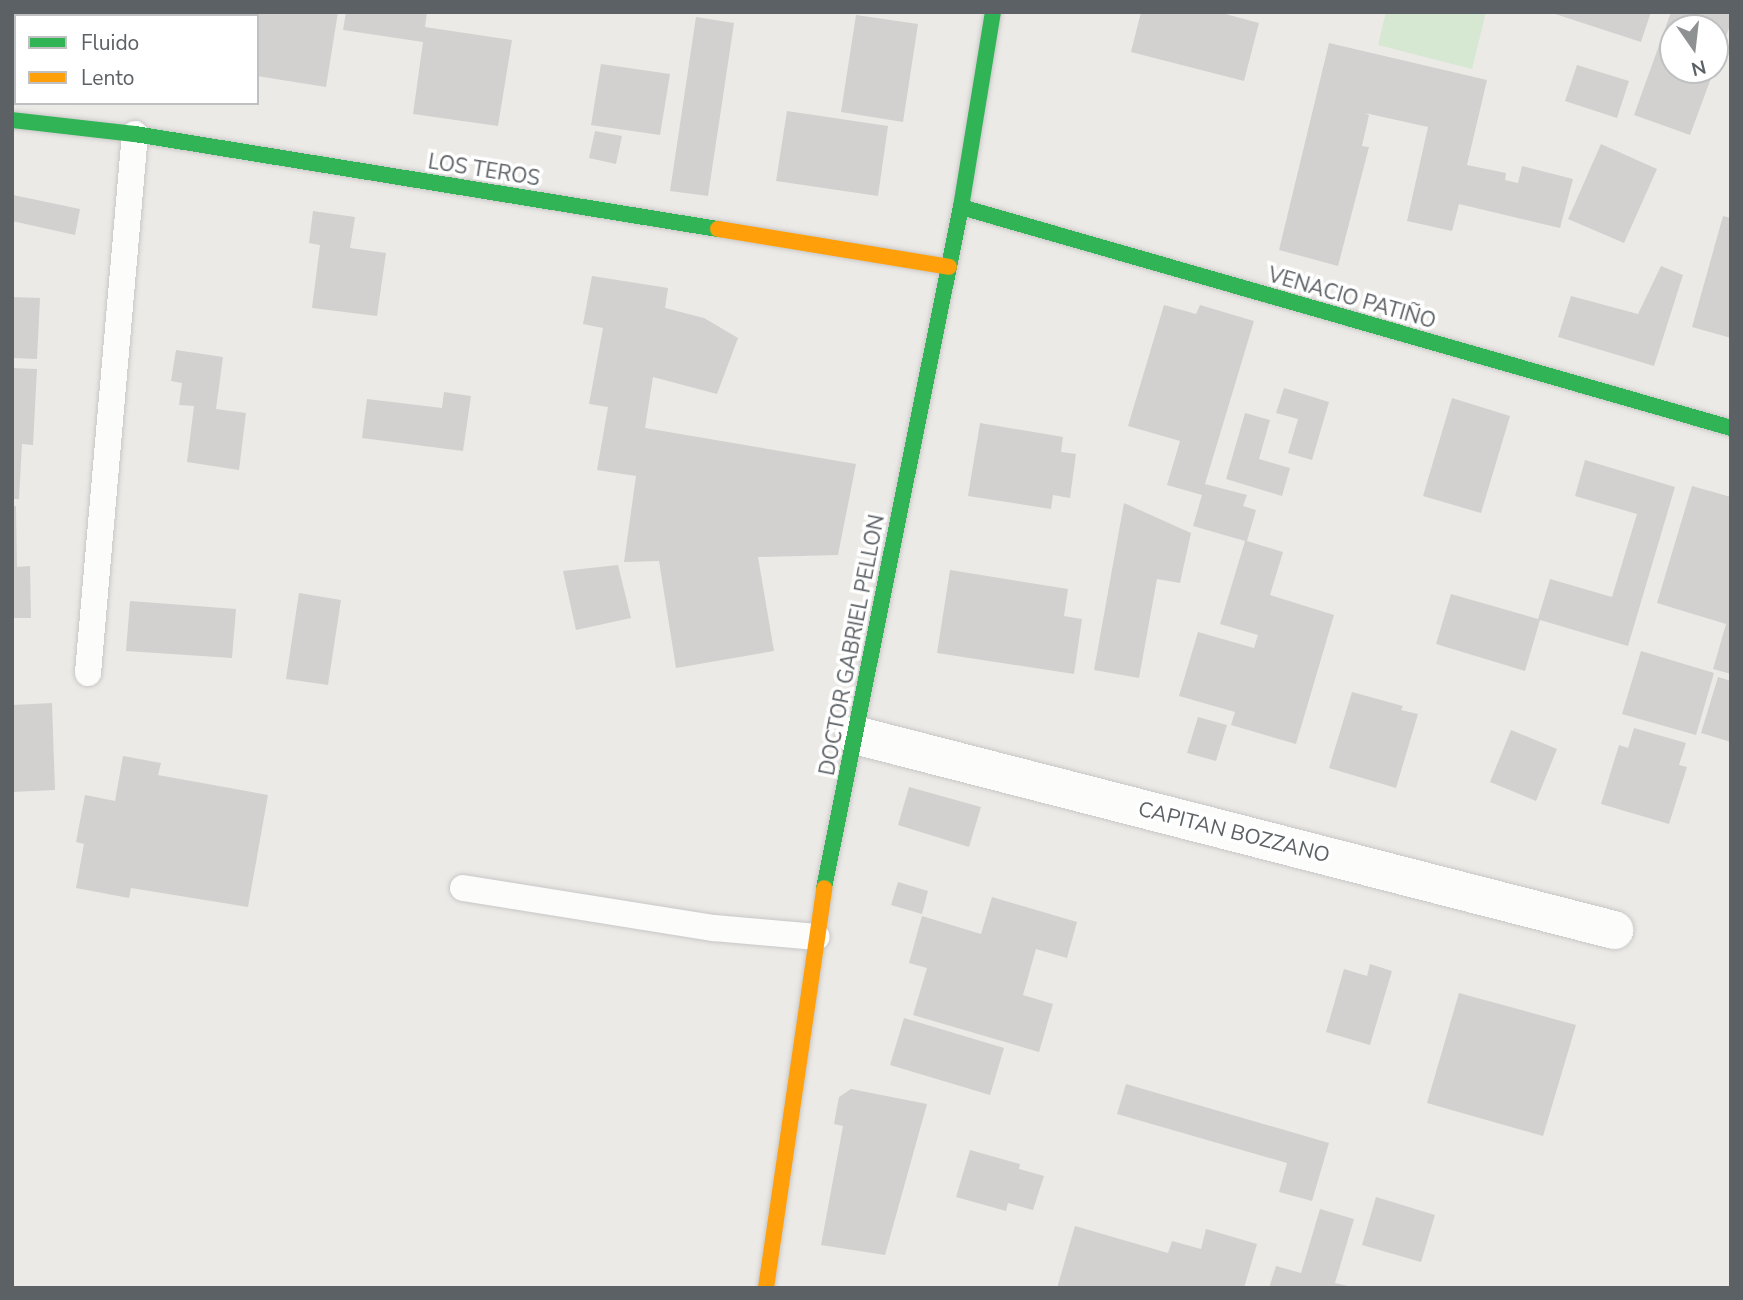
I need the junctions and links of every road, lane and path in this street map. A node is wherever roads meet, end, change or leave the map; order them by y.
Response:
1 (993, 12) edge
2 (12, 120) edge
3 (135, 134) junction
4 (961, 207) junction
5 (949, 267) junction
6 (1731, 428) edge
7 (88, 673) dead end
8 (855, 735) junction
9 (464, 888) dead end
10 (1614, 930) dead end
11 (817, 937) junction
12 (766, 1288) edge

1 - 4 street, DOCTOR GABRIEL PELLON
2 - 3 street, LOS TEROS
3 - 5 street, LOS TEROS
3 - 7 lane
4 - 5 street, DOCTOR GABRIEL PELLON
4 - 6 street, VENACIO PATIÑO
5 - 8 street, DOCTOR GABRIEL PELLON
8 - 10 street, CAPITAN BOZZANO
8 - 11 street, DOCTOR GABRIEL PELLON
9 - 11 lane
11 - 12 street, DOCTOR GABRIEL PELLON

